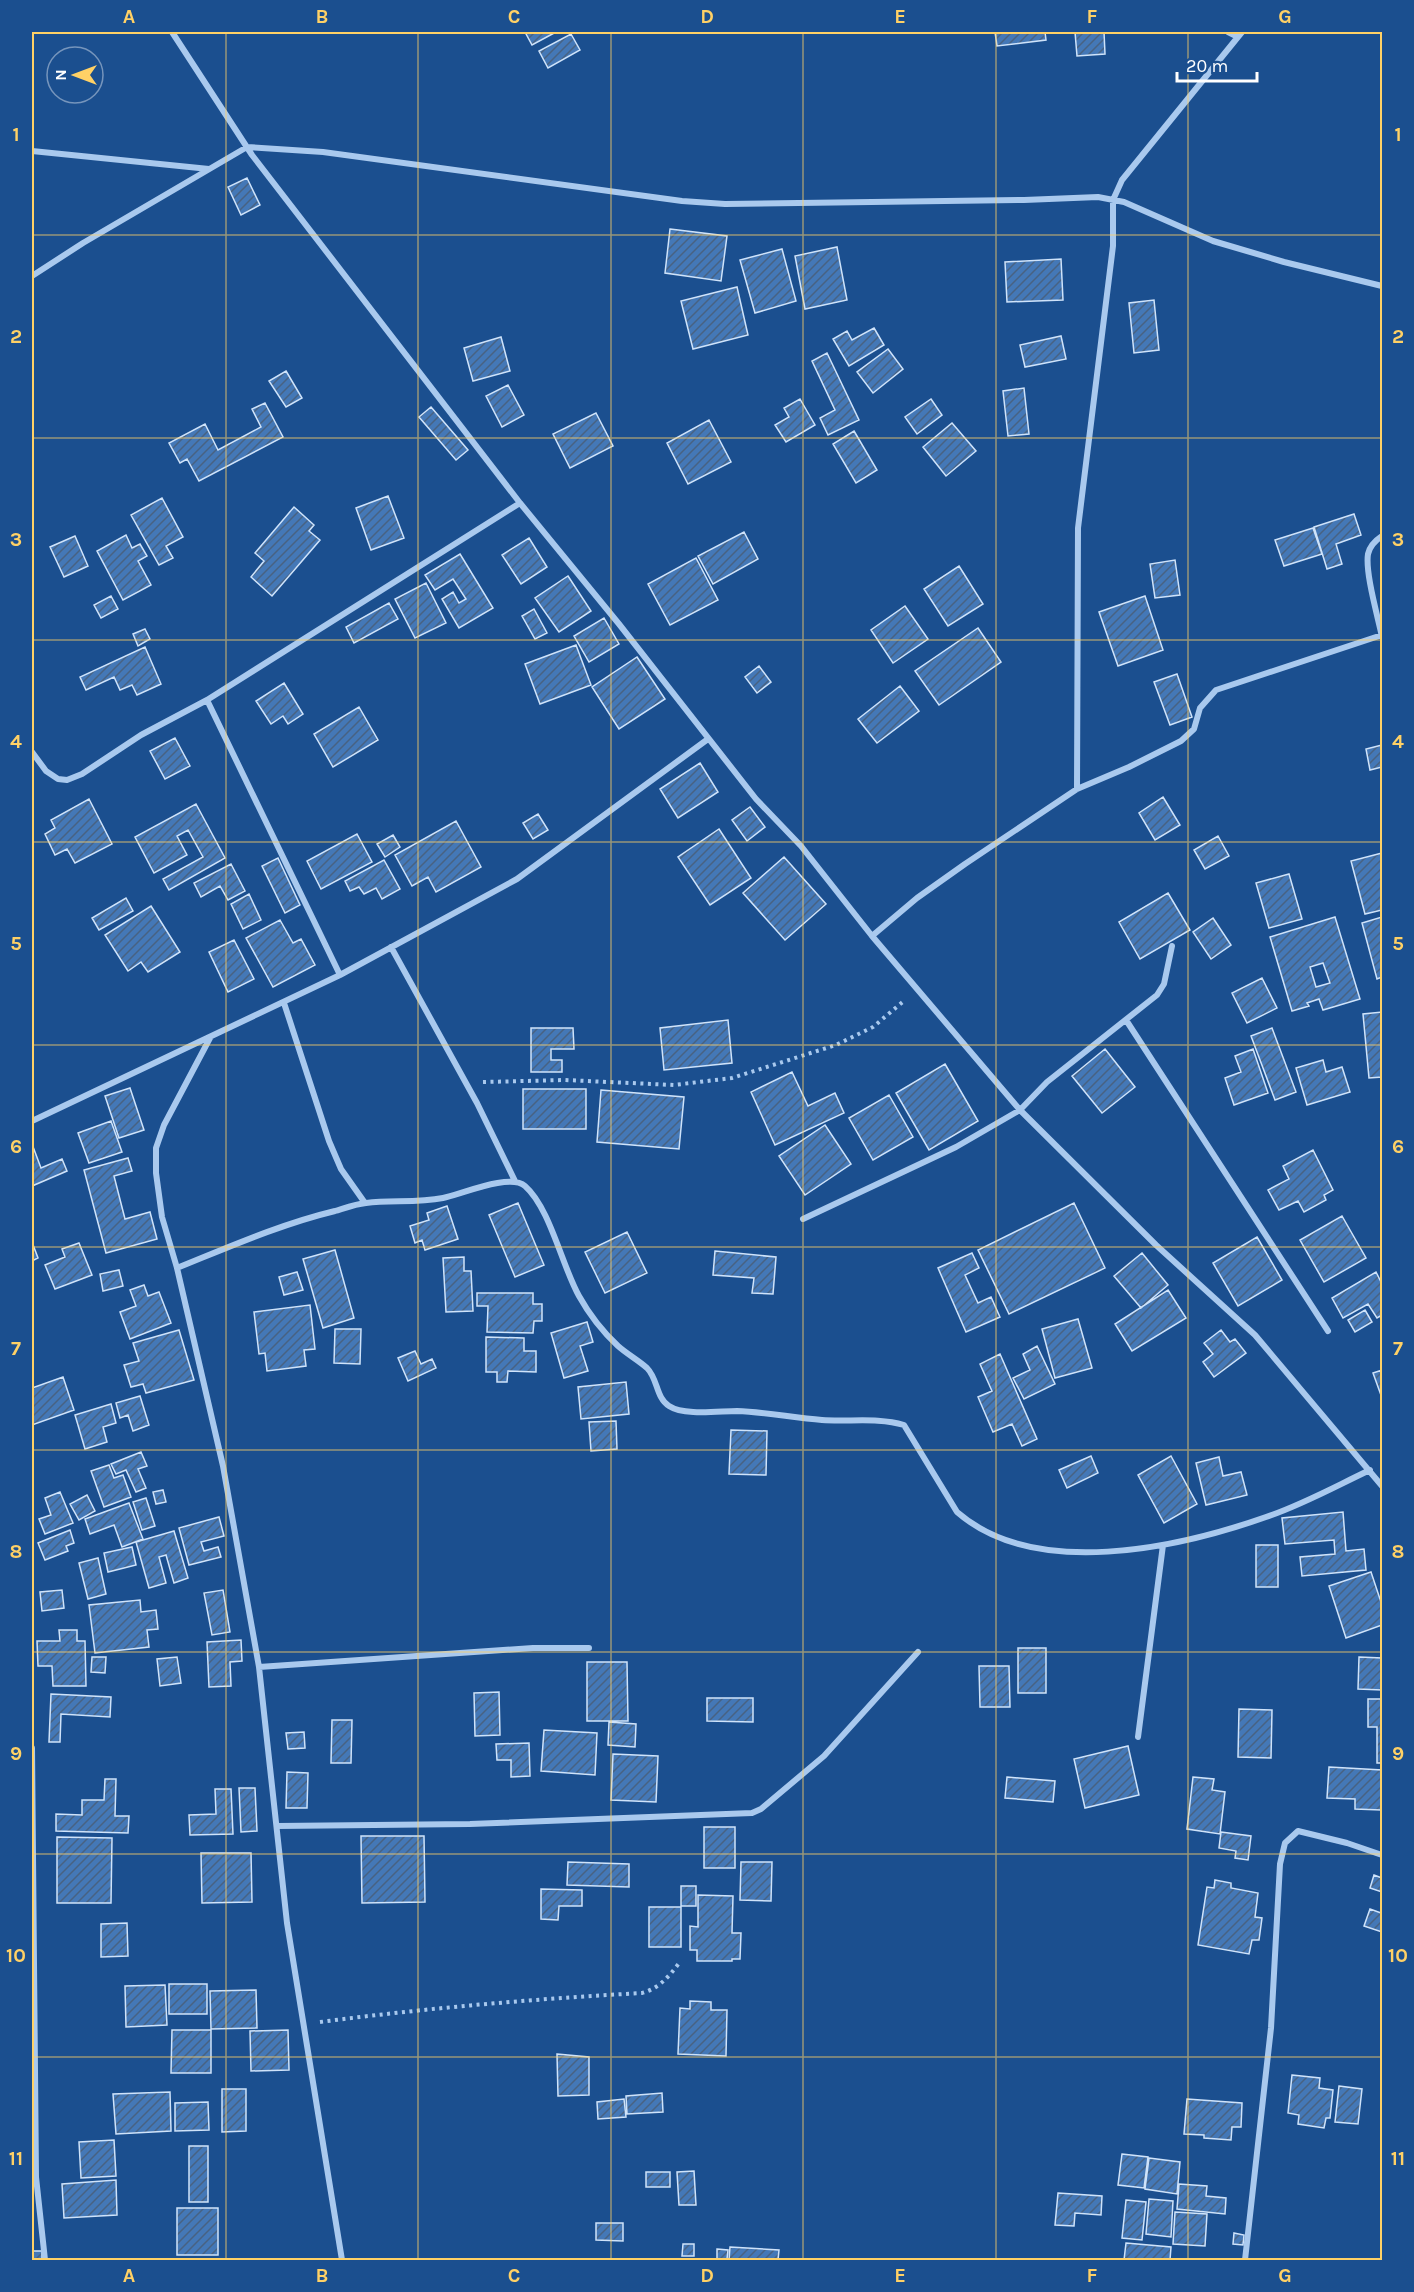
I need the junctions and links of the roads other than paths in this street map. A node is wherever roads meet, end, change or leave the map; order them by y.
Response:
1 (172, 32) edge
2 (1228, 32) edge
3 (1240, 34) edge
4 (247, 147) junction
5 (32, 151) edge
6 (210, 169) junction
7 (1113, 200) junction
8 (32, 276) edge
9 (1383, 286) edge
10 (520, 503) junction
11 (1383, 536) edge
12 (1382, 636) edge
13 (207, 700) junction
14 (708, 739) junction
15 (32, 752) edge
16 (1077, 789) junction
17 (872, 936) junction
18 (1172, 946) dead end
19 (391, 947) junction
20 (340, 975) junction
21 (284, 1003) junction
22 (1125, 1020) junction
23 (210, 1038) junction
24 (1020, 1110) junction
25 (32, 1121) edge
26 (515, 1181) junction
27 (365, 1203) junction
28 (802, 1220) dead end
29 (177, 1269) junction
30 (1328, 1331) dead end
31 (1370, 1470) junction
32 (1383, 1486) edge
33 (1162, 1545) junction
34 (588, 1648) dead end
35 (918, 1652) dead end
36 (259, 1667) junction
37 (1138, 1737) dead end
38 (32, 1748) edge
39 (277, 1826) junction
40 (1383, 1855) edge
41 (34, 2177) edge
42 (45, 2260) edge
43 (342, 2260) edge
44 (1245, 2260) edge

1 - 4 street
2 - 3 street
3 - 7 street
4 - 6 street
4 - 7 street
4 - 10 street
5 - 6 street
6 - 8 street
7 - 9 street
7 - 16 street
10 - 13 street
10 - 14 street
11 - 12 street
12 - 16 street
13 - 15 street
13 - 20 street
14 - 17 street
14 - 19 street
16 - 17 street
17 - 24 street
18 - 22 street
19 - 20 street
19 - 26 street
20 - 21 street
21 - 23 street
21 - 27 street
22 - 24 street
22 - 30 street
23 - 25 street
23 - 29 street
24 - 28 street
24 - 31 street
26 - 27 street
26 - 33 street
27 - 29 street
29 - 36 street
31 - 32 street
31 - 33 street
33 - 37 street
34 - 36 street
35 - 39 street
36 - 39 street
38 - 41 street
39 - 43 street
40 - 44 street
41 - 42 street

